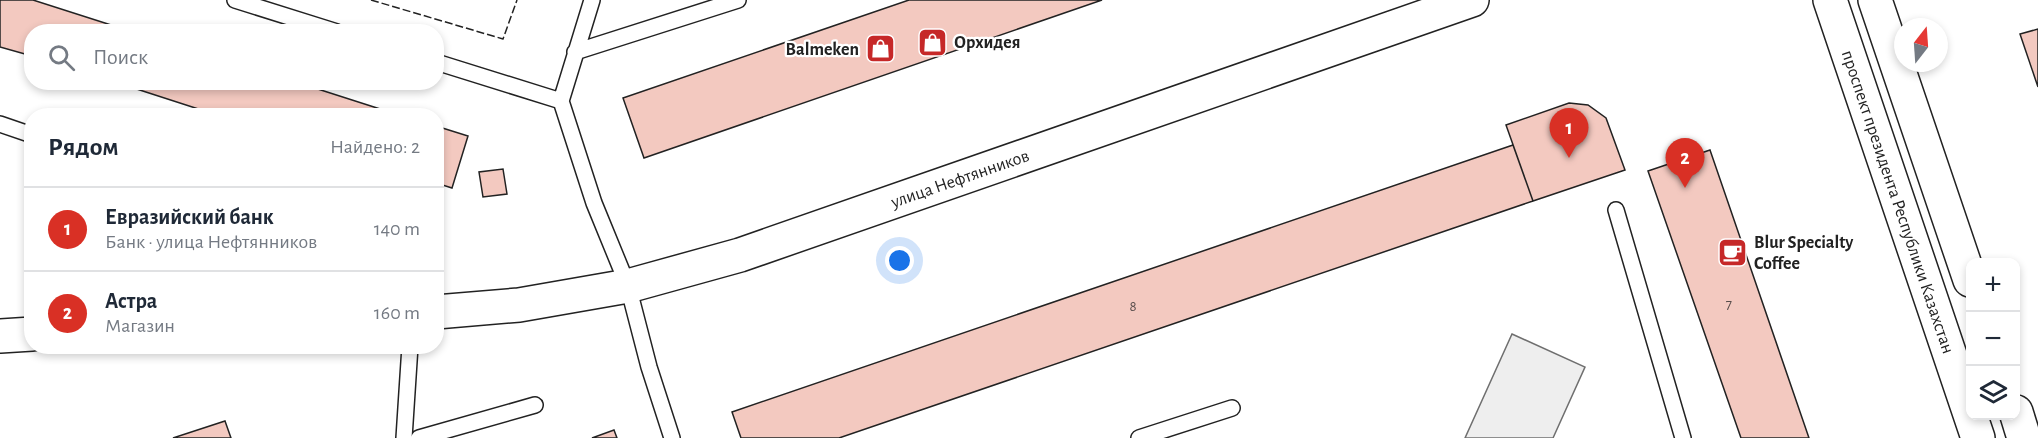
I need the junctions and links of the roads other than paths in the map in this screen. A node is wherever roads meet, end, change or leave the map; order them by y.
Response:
1 (235, 0) edge
2 (592, 0) edge
3 (738, 0) edge
4 (1472, 0) edge
5 (1830, 0) edge
6 (1875, 0) edge
7 (312, 24) edge
8 (575, 52) junction
9 (444, 64) edge
10 (561, 101) junction
11 (0, 124) edge
12 (24, 132) edge
13 (1616, 210) dead end
14 (1966, 265) edge
15 (628, 286) junction
16 (444, 311) edge
17 (24, 334) edge
18 (0, 336) edge
19 (409, 354) edge
20 (535, 405) dead end
21 (1232, 408) dead end
22 (2018, 420) edge
23 (404, 438) edge
24 (419, 438) edge
25 (672, 438) edge
26 (1139, 438) edge
27 (1683, 438) edge
28 (1978, 438) edge
29 (2024, 438) edge

1 - 7 lane
2 - 8 lane
3 - 8 lane
4 - 15 street, улица Нефтянников
5 - 28 street, проспект президента Республики Казахстан
6 - 14 street
8 - 10 lane
9 - 10 lane
10 - 15 lane
11 - 12 lane
13 - 27 lane
15 - 16 street, улица Нефтянников
15 - 25 lane
17 - 18 street
19 - 23 lane
20 - 24 lane
21 - 26 lane
22 - 29 street

